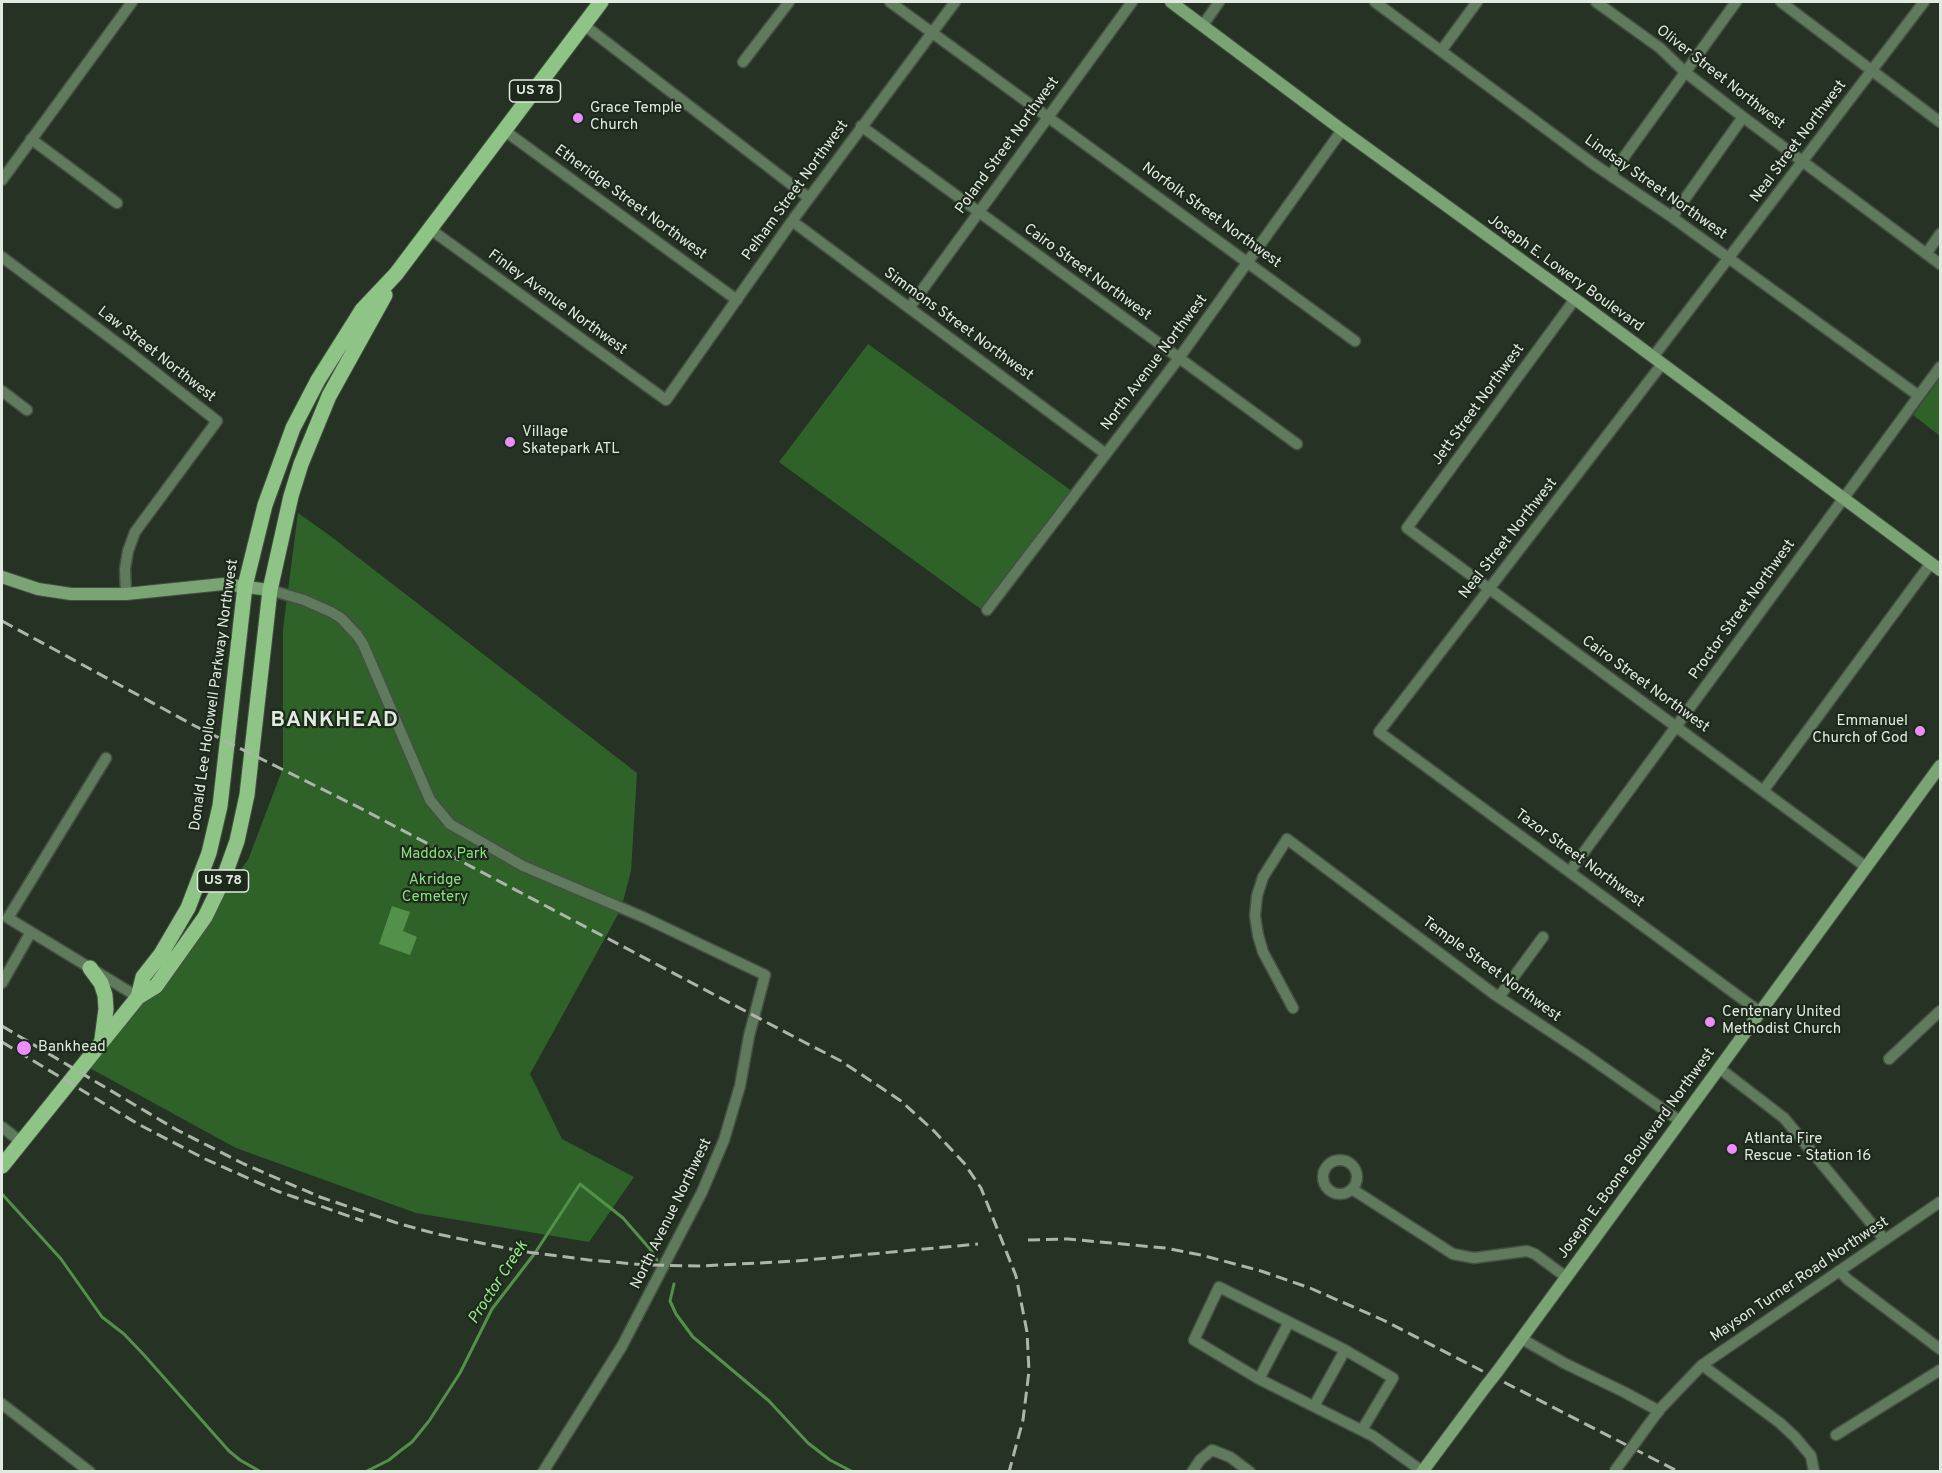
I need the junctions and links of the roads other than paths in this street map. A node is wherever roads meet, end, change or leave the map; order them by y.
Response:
1 (132, 2) edge
2 (601, 2) edge
3 (789, 2) edge
4 (891, 2) edge
5 (955, 2) edge
6 (1132, 2) edge
7 (1171, 2) edge
8 (1219, 2) edge
9 (1375, 2) edge
10 (1477, 2) edge
11 (1596, 2) edge
12 (1736, 2) edge
13 (1781, 2) edge
14 (1924, 2) edge
15 (1203, 25) junction
16 (584, 26) junction
17 (931, 33) junction
18 (1441, 51) junction
19 (743, 62) dead end
20 (1872, 70) junction
21 (1685, 72) junction
22 (1048, 116) junction
23 (1743, 117) junction
24 (1941, 122) edge
25 (861, 126) junction
26 (1342, 130) junction
27 (505, 131) junction
28 (31, 140) junction
29 (1803, 162) junction
30 (1611, 175) junction
31 (2, 180) edge
32 (809, 198) junction
33 (117, 203) dead end
34 (978, 213) junction
35 (1672, 217) junction
36 (792, 221) junction
37 (430, 229) junction
38 (1941, 234) edge
39 (1926, 254) junction
40 (2, 257) edge
41 (1729, 258) junction
42 (1249, 261) junction
43 (1941, 264) edge
44 (396, 274) junction
45 (1575, 299) junction
46 (737, 300) junction
47 (909, 308) junction
48 (1355, 341) dead end
49 (1179, 358) junction
50 (1658, 361) junction
51 (1941, 367) edge
52 (2, 391) edge
53 (1919, 396) junction
54 (666, 400) joint
55 (27, 410) dead end
56 (1297, 444) dead end
57 (1106, 454) junction
58 (1844, 499) junction
59 (1407, 528) joint
60 (1936, 567) edge
61 (2, 577) edge
62 (245, 585) junction
63 (1490, 589) junction
64 (270, 590) junction
65 (126, 594) junction
66 (987, 610) dead end
67 (1677, 727) junction
68 (1379, 732) joint
69 (106, 758) dead end
70 (1941, 766) edge
71 (1763, 791) junction
72 (1866, 867) junction
73 (1570, 871) junction
74 (31, 933) junction
75 (1543, 937) dead end
76 (90, 968) junction
77 (2, 983) edge
78 (138, 997) junction
79 (1499, 997) junction
80 (1293, 1008) dead end
81 (1941, 1011) edge
82 (1760, 1012) junction
83 (102, 1040) junction
84 (1889, 1059) dead end
85 (1719, 1068) junction
86 (1680, 1121) junction
87 (2, 1127) edge
88 (20, 1141) junction
89 (2, 1166) edge
90 (1352, 1189) dead end
91 (1941, 1202) edge
92 (1886, 1240) junction
93 (1840, 1271) junction
94 (1566, 1277) junction
95 (1289, 1322) junction
96 (1522, 1339) junction
97 (1941, 1349) edge
98 (1345, 1350) junction
99 (1702, 1365) junction
100 (1941, 1370) edge
101 (1259, 1379) junction
102 (2, 1404) edge
103 (1314, 1406) junction
104 (1659, 1411) junction
105 (1362, 1430) junction
106 (1836, 1435) dead end
107 (1422, 1471) edge
108 (90, 1472) edge
109 (543, 1472) edge
110 (1192, 1472) edge
111 (1250, 1472) edge
112 (1614, 1472) edge
113 (1814, 1472) edge

1 - 28 street
2 - 16 main road, Donald Lee Hollowell Parkway Northwest / US 78
3 - 19 street
4 - 17 street, Norfolk Street Northwest
5 - 17 street, Pelham Street Northwest
6 - 22 street, Poland Street Northwest
7 - 15 main road, Joseph E. Lowery Boulevard
8 - 15 street
9 - 18 street, Lindsay Street Northwest
10 - 18 street
11 - 21 street, Oliver Street Northwest
12 - 21 street
13 - 20 street
14 - 20 street, Neal Street Northwest
15 - 26 main road, Joseph E. Lowery Boulevard
16 - 27 main road, Donald Lee Hollowell Parkway Northwest / US 78
16 - 32 street
17 - 22 street, Norfolk Street Northwest
17 - 25 street, Pelham Street Northwest
18 - 30 street, Lindsay Street Northwest
20 - 24 street
20 - 29 street, Neal Street Northwest
21 - 23 street, Oliver Street Northwest
21 - 30 street
22 - 34 street, Poland Street Northwest
22 - 42 street, Norfolk Street Northwest
23 - 29 street, Oliver Street Northwest
23 - 35 street
25 - 32 street, Pelham Street Northwest
25 - 34 street, Cairo Street Northwest
26 - 42 street, North Avenue Northwest
26 - 45 main road, Joseph E. Lowery Boulevard
27 - 37 main road, Donald Lee Hollowell Parkway Northwest / US 78
27 - 46 street, Etheridge Street Northwest
28 - 31 street
28 - 33 street
29 - 39 street, Oliver Street Northwest
29 - 41 street, Neal Street Northwest
30 - 35 street, Lindsay Street Northwest
32 - 36 street, Pelham Street Northwest
34 - 47 street, Poland Street Northwest
34 - 49 street, Cairo Street Northwest
35 - 41 street, Lindsay Street Northwest
36 - 46 street, Pelham Street Northwest
36 - 47 street, Simmons Street Northwest
37 - 44 main road, Donald Lee Hollowell Parkway Northwest / US 78
37 - 54 street, Finley Avenue Northwest
38 - 39 street
39 - 43 street, Oliver Street Northwest
40 - 65 street, Law Street Northwest
41 - 50 street, Neal Street Northwest
41 - 53 street, Lindsay Street Northwest
42 - 48 street, Norfolk Street Northwest
42 - 49 street, North Avenue Northwest
44 - 62 main road, Donald Lee Hollowell Parkway Northwest / US 78
44 - 64 main road, Donald Lee Hollowell Parkway Northwest / US 78
45 - 50 main road, Joseph E. Lowery Boulevard
45 - 59 street, Jett Street Northwest
46 - 54 street, Pelham Street Northwest
47 - 57 street, Simmons Street Northwest
49 - 56 street, Cairo Street Northwest
49 - 57 street, North Avenue Northwest
50 - 58 main road, Joseph E. Lowery Boulevard
50 - 63 street, Neal Street Northwest
51 - 53 street, Proctor Street Northwest
52 - 55 street
53 - 58 street, Proctor Street Northwest
57 - 66 street, North Avenue Northwest
58 - 60 main road, Joseph E. Lowery Boulevard
58 - 67 street, Proctor Street Northwest
59 - 63 street, Cairo Street Northwest
60 - 71 street
61 - 65 main road
62 - 64 main road
62 - 65 main road
62 - 78 main road, Donald Lee Hollowell Parkway Northwest / US 78
63 - 67 street, Cairo Street Northwest
63 - 68 street, Neal Street Northwest
64 - 78 main road, Donald Lee Hollowell Parkway Northwest / US 78
64 - 109 street, North Avenue Northwest
67 - 71 street, Cairo Street Northwest
67 - 73 street, Proctor Street Northwest
68 - 73 street, Tazor Street Northwest
69 - 74 street
70 - 72 main road, Joseph E. Boone Boulevard Northwest
71 - 72 street, Cairo Street Northwest
72 - 82 main road, Joseph E. Boone Boulevard Northwest
73 - 82 street, Tazor Street Northwest
74 - 76 street
74 - 77 street
75 - 79 street
76 - 78 street
76 - 83 main road
78 - 83 main road, Donald Lee Hollowell Parkway Northwest / US 78
79 - 80 street, Temple Street Northwest
79 - 86 street, Temple Street Northwest
81 - 84 street
82 - 85 main road, Joseph E. Boone Boulevard Northwest
83 - 88 main road, Donald Lee Hollowell Parkway Northwest / US 78
85 - 86 main road, Joseph E. Boone Boulevard Northwest
85 - 92 street
86 - 94 main road, Joseph E. Boone Boulevard Northwest
87 - 88 street
88 - 89 main road, Donald Lee Hollowell Parkway Northwest / US 78
90 - 94 street
91 - 92 street, Mayson Turner Road Northwest
92 - 93 street, Mayson Turner Road Northwest
93 - 97 street
93 - 99 street, Mayson Turner Road Northwest
94 - 96 main road, Joseph E. Boone Boulevard Northwest
95 - 98 street
95 - 101 street
95 - 101 street
96 - 104 street
96 - 107 main road, Joseph E. Boone Boulevard Northwest, bridge
98 - 103 street
98 - 105 street
99 - 104 street, Mayson Turner Road Northwest
99 - 113 street
100 - 106 street
101 - 103 street
102 - 108 street
103 - 105 street
104 - 112 street, Mayson Turner Road Northwest, bridge
105 - 107 street
110 - 111 street

